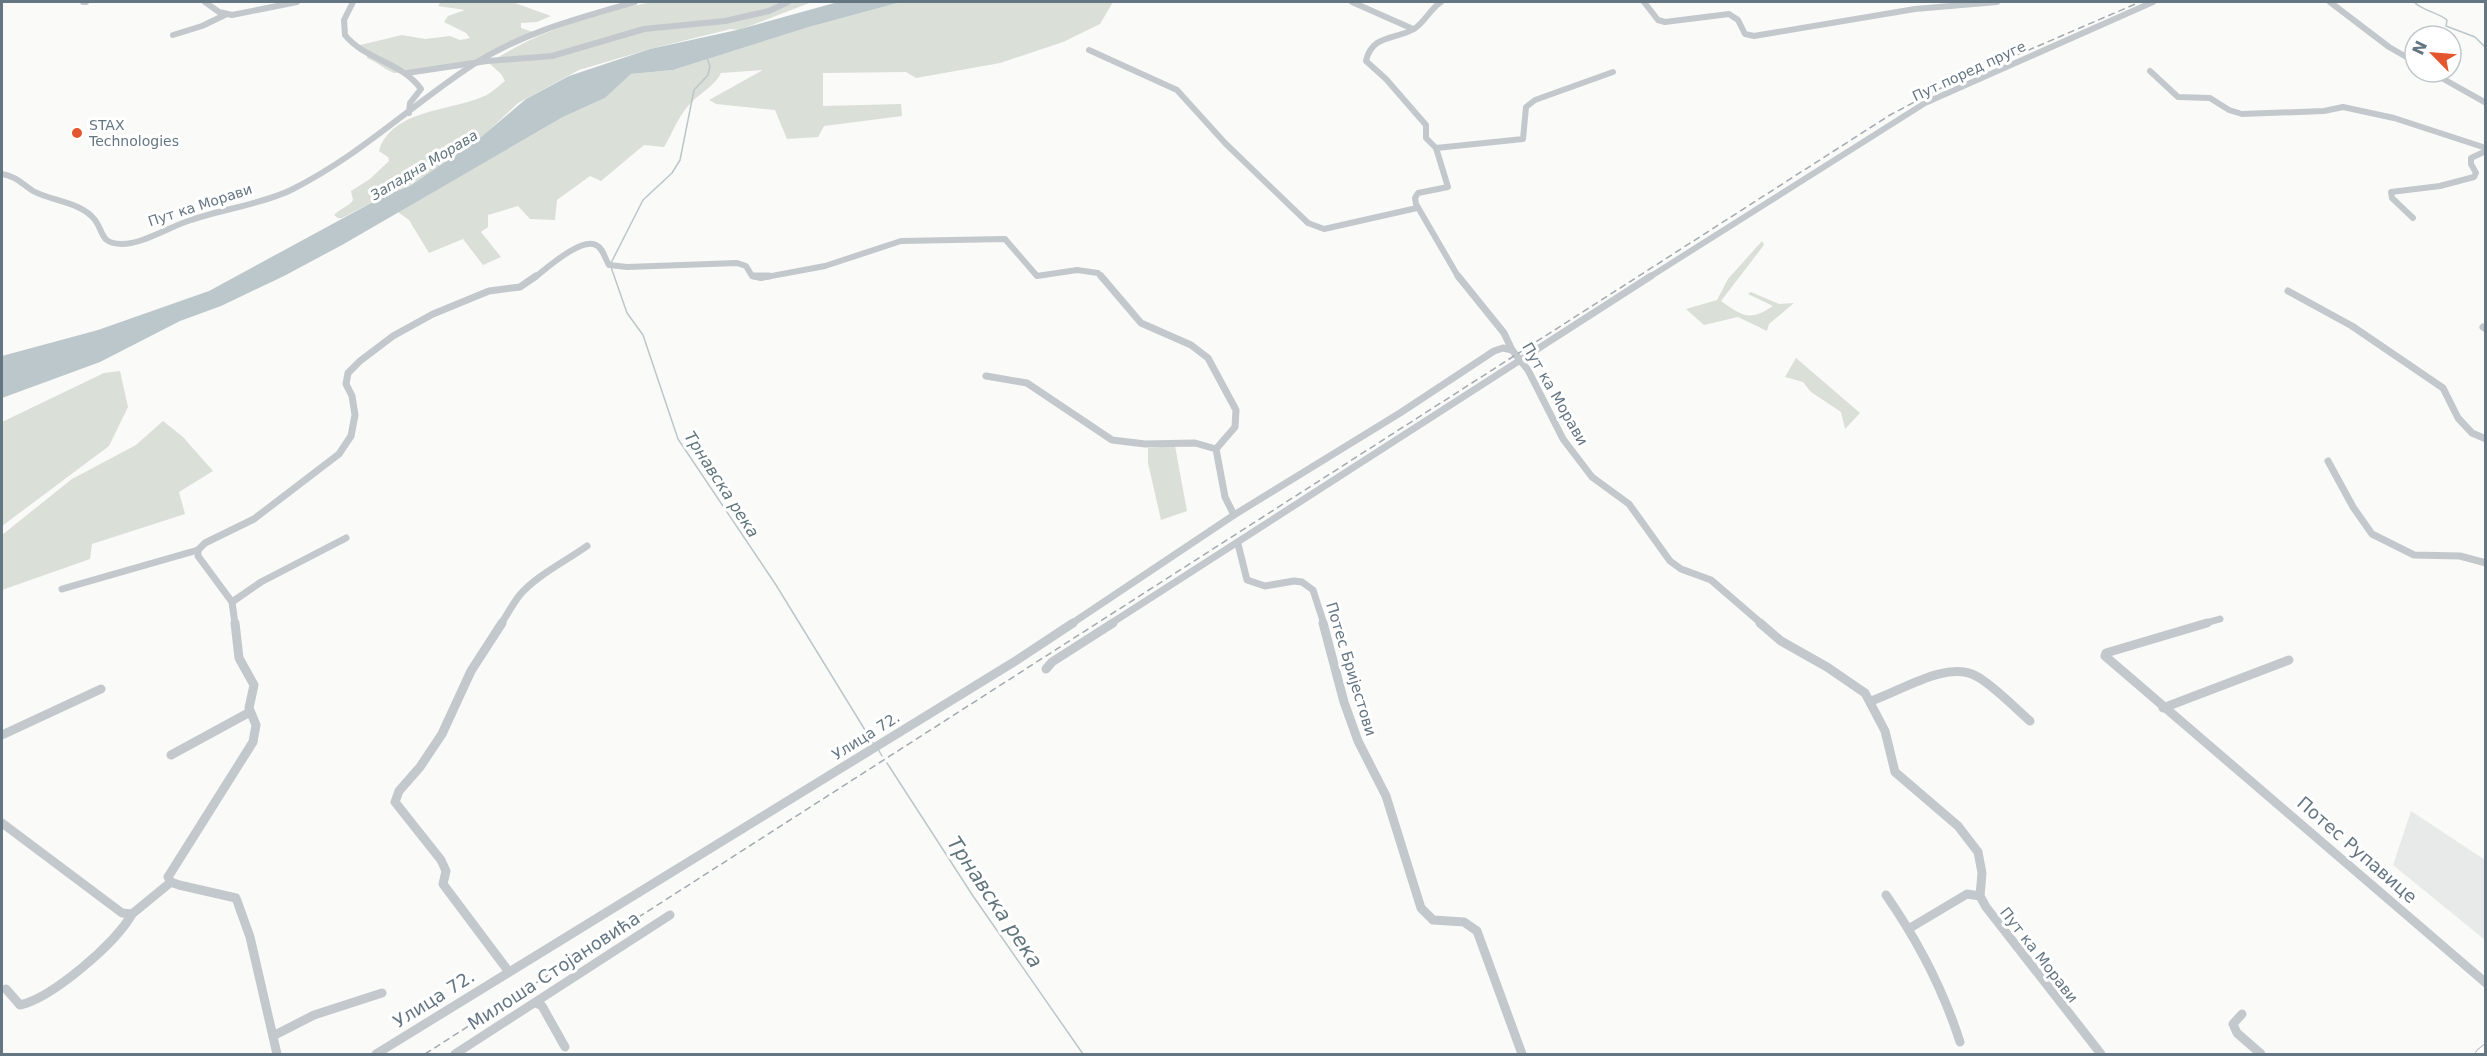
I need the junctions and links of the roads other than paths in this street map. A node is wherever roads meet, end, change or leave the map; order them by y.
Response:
1 (206, 2) edge
2 (297, 2) edge
3 (353, 2) edge
4 (635, 2) edge
5 (789, 2) edge
6 (1352, 2) edge
7 (1441, 2) edge
8 (1644, 2) edge
9 (1997, 2) edge
10 (2153, 2) edge
11 (2330, 2) edge
12 (226, 14) junction
13 (1413, 29) junction
14 (173, 35) dead end
15 (1089, 50) dead end
16 (2403, 56) edge
17 (474, 64) junction
18 (2150, 71) dead end
19 (1613, 72) dead end
20 (407, 73) junction
21 (2453, 84) edge
22 (2486, 103) edge
23 (409, 113) junction
24 (1437, 148) junction
25 (2486, 150) edge
26 (2, 174) edge
27 (1417, 208) junction
28 (2413, 218) dead end
29 (2288, 291) dead end
30 (1512, 350) junction
31 (1520, 359) junction
32 (986, 376) dead end
33 (2486, 439) edge
34 (1216, 449) junction
35 (2328, 461) dead end
36 (1234, 515) junction
37 (346, 538) dead end
38 (1238, 544) junction
39 (587, 546) dead end
40 (198, 550) junction
41 (2486, 564) edge
42 (62, 589) dead end
43 (232, 602) junction
44 (2220, 619) dead end
45 (2289, 660) dead end
46 (1046, 669) dead end
47 (101, 689) dead end
48 (1871, 701) junction
49 (2163, 708) junction
50 (250, 712) junction
51 (2030, 721) dead end
52 (2, 735) edge
53 (171, 755) dead end
54 (2, 823) edge
55 (171, 882) junction
56 (1886, 895) dead end
57 (1980, 896) junction
58 (132, 914) junction
59 (670, 915) dead end
60 (1910, 928) junction
61 (509, 972) junction
62 (2486, 982) edge
63 (6, 988) dead end
64 (382, 993) dead end
65 (536, 1003) junction
66 (2242, 1014) dead end
67 (273, 1036) junction
68 (1960, 1042) dead end
69 (565, 1047) dead end
70 (2486, 1050) edge
71 (277, 1054) edge
72 (376, 1054) edge
73 (455, 1054) edge
74 (1522, 1054) edge
75 (2101, 1054) edge
76 (2260, 1054) edge
77 (2481, 1054) edge

1 - 12 street
2 - 12 street
3 - 20 street
4 - 17 street
5 - 17 street
6 - 13 street
7 - 13 street
8 - 9 street
10 - 31 street, Пут поред пруге
11 - 16 street
12 - 14 street
13 - 24 street
15 - 27 street
17 - 20 street
17 - 23 street
18 - 25 street
19 - 24 street
20 - 23 street
21 - 22 street
23 - 26 street, Пут ка Морави
24 - 27 street
25 - 28 street
27 - 30 street, Пут ка Морави
29 - 33 street
30 - 31 street, Пут ка Морави
30 - 36 street, Улица 72.
31 - 38 street, Пут поред пруге
31 - 48 street, Пут ка Морави
32 - 34 street
34 - 36 street
34 - 40 street
35 - 41 street
36 - 61 street, Улица 72.
37 - 43 street
38 - 46 street, Пут поред пруге
38 - 74 street, Потес Бријестови
39 - 61 street
40 - 42 street
40 - 43 street
43 - 50 street
44 - 49 street, Потес Рупавице
45 - 49 street
47 - 52 street
48 - 51 street
48 - 57 street, Пут ка Морави
49 - 62 street, Потес Рупавице
50 - 53 street
50 - 55 street
54 - 58 street
55 - 58 street
55 - 67 street
56 - 60 street
57 - 60 street
57 - 75 street, Пут ка Морави
58 - 63 street
59 - 65 street, Милоша Стојановића
60 - 68 street
61 - 72 street, Улица 72.
64 - 67 street
65 - 69 street
65 - 73 street, Милоша Стојановића
66 - 76 street
67 - 71 street
70 - 77 main road

